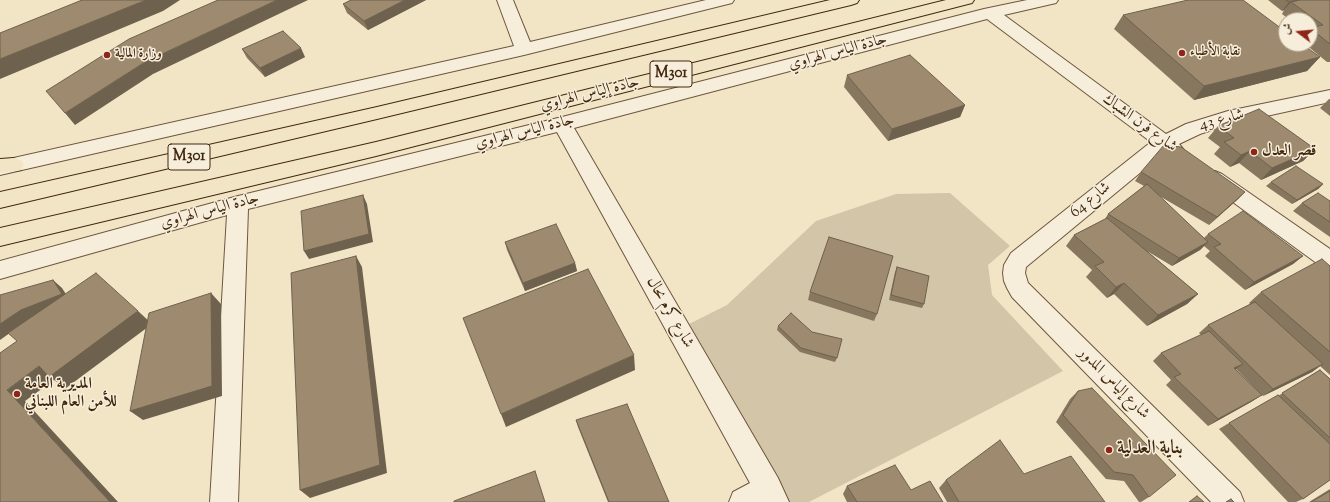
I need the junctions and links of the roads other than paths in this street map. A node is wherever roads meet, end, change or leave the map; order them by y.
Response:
1 (505, 0) edge
2 (726, 0) edge
3 (851, 0) edge
4 (966, 0) edge
5 (1050, 0) edge
6 (990, 13) junction
7 (524, 49) junction
8 (1330, 96) edge
9 (562, 124) junction
10 (1163, 143) junction
11 (376, 149) joint
12 (5, 167) edge
13 (0, 200) edge
14 (238, 204) junction
15 (0, 237) edge
16 (1019, 259) joint
17 (1330, 261) edge
18 (0, 270) edge
19 (772, 495) edge
20 (224, 502) edge
21 (743, 502) edge
22 (1230, 502) edge

1 - 7 street
2 - 7 street
3 - 13 highway, جادة إلياس الهراوي / M301
4 - 11 highway, جادة إلياس الهراوي / M301
5 - 6 street, جادة الياس الهراوي
6 - 9 street, جادة الياس الهراوي
6 - 10 street, شارع فرن الشباك
7 - 12 street
8 - 10 street, شارع 43
9 - 14 street, جادة الياس الهراوي
9 - 19 street, شارع كرم ىحال
10 - 16 street, شارع 64
10 - 17 street, شارع فرن الشباك
11 - 15 highway, جادة الياس الهراوي / M301
14 - 18 street, جادة الياس الهراوي
14 - 20 street
16 - 22 street, شارع إلياس المدور
19 - 21 street

